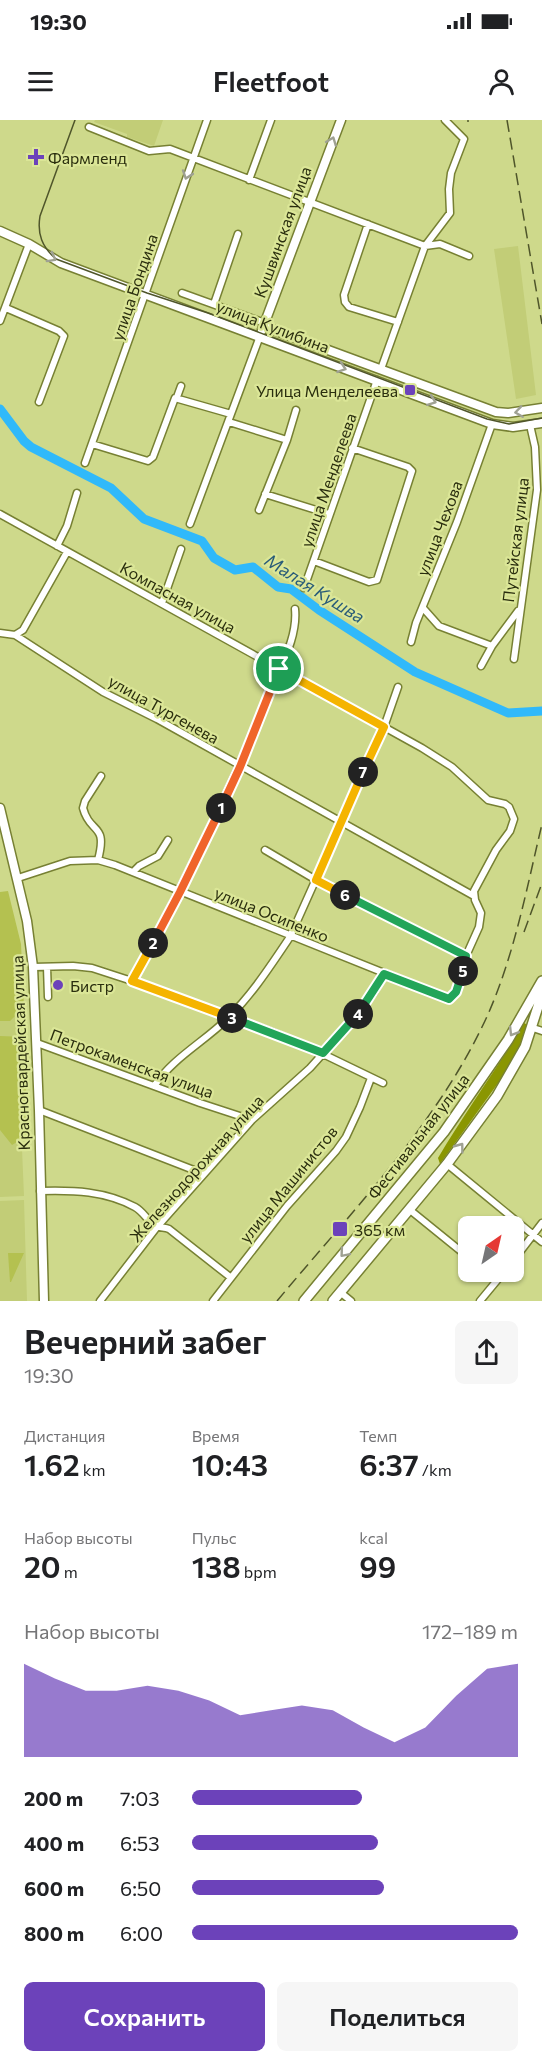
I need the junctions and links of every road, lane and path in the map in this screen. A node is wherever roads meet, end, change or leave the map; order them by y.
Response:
1 (207, 120) edge
2 (271, 120) edge
3 (340, 120) edge
4 (445, 120) edge
5 (89, 127) dead end
6 (193, 158) junction
7 (249, 180) junction
8 (309, 202) junction
9 (369, 224) junction
10 (0, 231) edge
11 (238, 234) dead end
12 (29, 244) junction
13 (425, 246) junction
14 (470, 256) dead end
15 (182, 293) dead end
16 (146, 295) junction
17 (214, 304) junction
18 (6, 308) junction
19 (0, 321) edge
20 (398, 322) junction
21 (264, 324) junction
22 (260, 336) junction
23 (381, 369) junction
24 (377, 380) junction
25 (181, 386) dead end
26 (177, 397) junction
27 (39, 402) dead end
28 (542, 408) edge
29 (296, 410) dead end
30 (231, 414) junction
31 (229, 422) junction
32 (542, 423) edge
33 (492, 424) junction
34 (530, 425) junction
35 (287, 440) junction
36 (92, 444) junction
37 (352, 448) junction
38 (85, 463) dead end
39 (77, 493) dead end
40 (265, 494) junction
41 (258, 510) dead end
42 (0, 514) edge
43 (329, 514) junction
44 (190, 524) dead end
45 (57, 546) junction
46 (181, 549) dead end
47 (67, 552) junction
48 (314, 561) junction
49 (304, 588) dead end
50 (162, 603) junction
51 (423, 608) junction
52 (296, 609) dead end
53 (519, 609) junction
54 (0, 633) edge
55 (15, 635) junction
56 (411, 642) dead end
57 (492, 646) junction
58 (514, 659) dead end
59 (481, 666) dead end
60 (279, 669) junction
61 (398, 687) dead end
62 (384, 727) junction
63 (240, 767) junction
64 (101, 776) dead end
65 (0, 808) edge
66 (340, 823) junction
67 (168, 840) dead end
68 (265, 850) dead end
69 (98, 860) junction
70 (134, 871) junction
71 (18, 878) junction
72 (316, 880) junction
73 (180, 892) junction
74 (474, 896) junction
75 (290, 937) junction
76 (466, 956) junction
77 (47, 967) junction
78 (33, 968) junction
79 (384, 974) junction
80 (132, 981) junction
81 (542, 981) edge
82 (542, 994) edge
83 (48, 997) dead end
84 (526, 1011) junction
85 (536, 1016) junction
86 (229, 1017) junction
87 (537, 1030) edge
88 (37, 1043) junction
89 (323, 1053) junction
90 (371, 1077) junction
91 (382, 1083) dead end
92 (155, 1085) junction
93 (39, 1110) junction
94 (252, 1120) junction
95 (447, 1164) junction
96 (204, 1174) junction
97 (40, 1191) junction
98 (410, 1210) junction
99 (542, 1223) edge
100 (157, 1227) junction
101 (534, 1235) junction
102 (542, 1242) edge
103 (524, 1247) edge
104 (458, 1249) edge
105 (230, 1277) junction
106 (495, 1282) edge
107 (340, 1292) junction
108 (307, 1299) edge
109 (44, 1301) edge
110 (100, 1301) edge
111 (213, 1301) edge
112 (333, 1301) edge
113 (351, 1301) edge
114 (480, 1301) edge

1 - 6 street, улица Бондина
2 - 7 street
8 -> 3 main road, Кушвинская улица
4 - 13 street
5 - 6 street
6 - 7 street
6 -> 16 street, улица Бондина
7 - 8 street
8 - 9 street
8 - 21 main road, Кушвинская улица
9 - 13 street
9 - 20 street
10 - 12 main road, улица Кулибина
11 - 17 street
12 -> 16 main road, улица Кулибина
12 - 18 street
13 - 14 street
13 - 20 street
15 - 17 street
16 - 22 main road, улица Кулибина
16 - 36 street, улица Бондина
17 - 21 street
18 - 19 street
18 - 27 street
20 - 23 street
21 - 22 main road, Кушвинская улица
21 - 23 main road, улица Кулибина
22 -> 24 main road, улица Кулибина
22 - 30 street, Кушвинская улица
28 -> 23 main road, улица Кулибина
24 -> 33 main road, улица Кулибина
24 - 37 street, улица Менделеева
25 - 26 street
26 - 30 street
26 - 36 street
29 - 35 street
30 - 31 street, Кушвинская улица
31 - 35 street
31 - 44 street, Кушвинская улица
32 - 34 main road, улица Кулибина
33 - 34 main road, улица Кулибина
33 - 51 street, улица Чехова
34 - 53 street, Путейская улица
35 - 40 street
36 - 38 street, улица Бондина
37 - 43 street, улица Менделеева
37 - 48 street
39 - 45 street
40 - 41 street
40 - 43 street
42 - 45 street, Компасная улица
43 - 48 street, улица Менделеева
45 - 47 street, Компасная улица
46 - 50 street
47 - 50 street, Компасная улица
47 - 55 street
48 - 49 street, улица Менделеева
50 - 60 street, Компасная улица
51 - 56 street, улица Чехова
51 - 57 street
52 - 60 street
53 - 57 street
53 - 58 street, Путейская улица
54 - 55 street, улица Тургенева
55 - 63 street, улица Тургенева
57 - 59 street
60 - 62 street, Компасная улица
60 - 63 street
61 - 62 street
62 - 66 street
62 - 74 street, Компасная улица
63 - 66 street, улица Тургенева
63 - 73 street
64 - 69 street
65 - 71 main road, Красногвардейская улица
66 - 72 street
66 - 74 street, улица Тургенева
67 - 70 street
68 - 72 street
69 - 70 street, улица Осипенко
69 - 71 street, улица Осипенко
70 - 73 street, улица Осипенко
71 - 78 main road, Красногвардейская улица
72 - 75 street
72 - 76 street
73 - 75 street, улица Осипенко
73 - 80 street
74 - 76 street
75 - 79 street, улица Осипенко
75 - 86 street
76 - 79 street, улица Осипенко
77 - 78 street
77 - 80 street
77 - 83 street
78 - 88 main road, Красногвардейская улица
79 - 89 street, Железнодорожная улица
80 - 86 street
81 - 84 main road, Фестивальная улица
82 - 85 main road
84 - 85 main road
84 -> 108 main road, Фестивальная улица
85 - 87 main road
86 - 89 street
86 - 92 street
95 -> 87 main road
88 - 92 street, Петрокаменская улица
88 - 93 main road, Красногвардейская улица
89 - 90 street
89 - 94 street, Железнодорожная улица
90 - 91 street
90 - 105 street, улица Машинистов
92 - 94 street, Петрокаменская улица
93 - 96 street
93 - 97 main road, Красногвардейская улица
94 - 96 street, Железнодорожная улица
95 - 98 main road
95 - 101 street
96 - 100 street, Железнодорожная улица
97 - 100 street
97 - 109 main road, Красногвардейская улица
98 - 104 street
98 - 107 main road
99 - 101 street
100 - 105 street
100 - 110 street, Железнодорожная улица
101 - 102 street
101 - 103 street
105 - 111 street, улица Машинистов
106 - 114 street
107 - 112 main road
107 - 113 street

